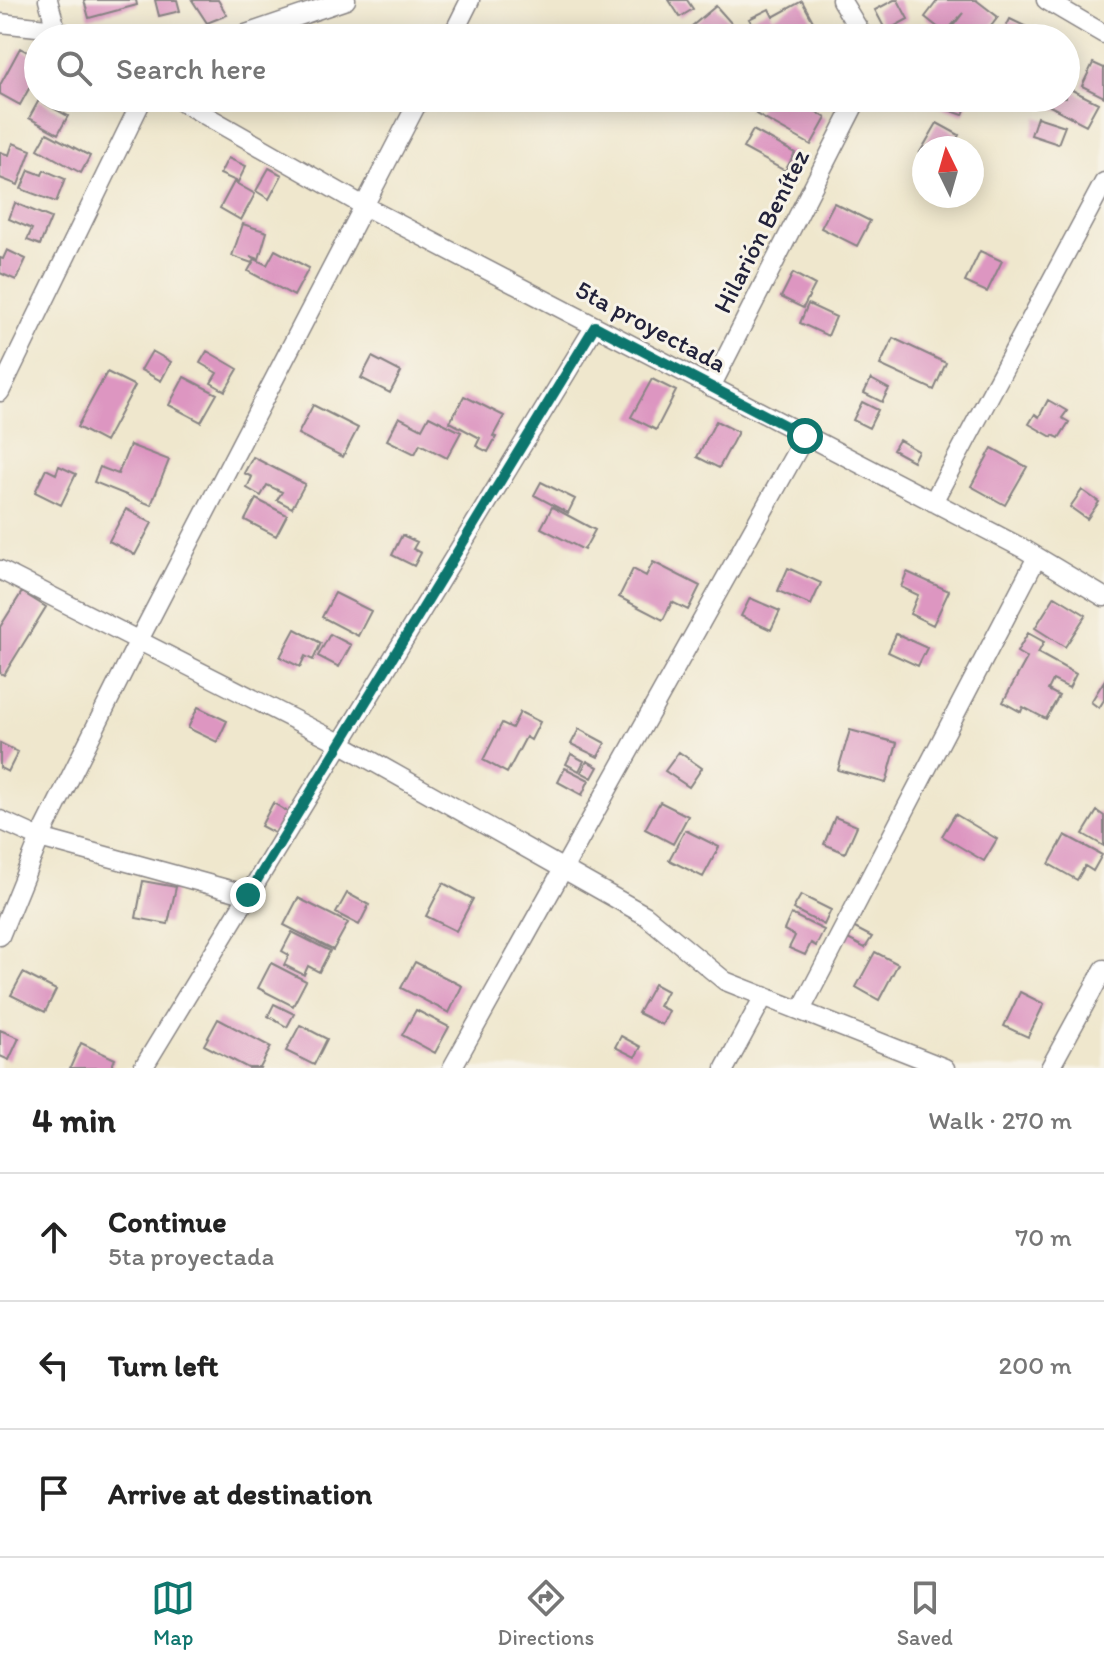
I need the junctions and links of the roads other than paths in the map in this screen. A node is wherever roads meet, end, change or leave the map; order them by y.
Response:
1 (48, 0) edge
2 (346, 0) edge
3 (470, 0) edge
4 (841, 0) edge
5 (1046, 0) edge
6 (0, 23) edge
7 (60, 24) edge
8 (275, 24) edge
9 (458, 24) edge
10 (856, 24) edge
11 (24, 27) edge
12 (1104, 34) edge
13 (136, 112) edge
14 (200, 112) edge
15 (413, 112) edge
16 (851, 112) edge
17 (1104, 182) edge
18 (364, 206) junction
19 (595, 326) junction
20 (711, 387) junction
21 (0, 392) edge
22 (805, 436) junction
23 (933, 502) junction
24 (1037, 557) junction
25 (0, 570) edge
26 (1104, 597) edge
27 (139, 640) junction
28 (340, 743) junction
29 (0, 820) edge
30 (40, 838) junction
31 (564, 869) junction
32 (248, 895) junction
33 (0, 936) edge
34 (1104, 969) edge
35 (764, 996) junction
36 (801, 1010) junction
37 (143, 1068) edge
38 (452, 1068) edge
39 (725, 1068) edge
40 (945, 1068) edge
41 (1050, 1068) edge

1 - 7 street
2 - 8 street
3 - 9 street
4 - 10 street
5 - 12 street
6 - 11 street
13 - 21 street
14 - 18 street, 5ta proyectada
15 - 18 street
16 - 20 street, Hilarión Benítez
17 - 23 street
18 - 19 street, 5ta proyectada
18 - 27 street
19 - 20 street, 5ta proyectada
19 - 28 street
20 - 22 street, 5ta proyectada
22 - 23 street, 5ta proyectada
22 - 31 street
23 - 24 street, 5ta proyectada
24 - 26 street, 5ta proyectada
24 - 36 street
25 - 27 street
27 - 28 street
27 - 30 street
28 - 31 street
28 - 32 street
29 - 30 street
30 - 32 street
30 - 33 street
31 - 35 street
31 - 38 street
32 - 37 street
34 - 41 street
35 - 36 street
35 - 39 street
36 - 40 street

